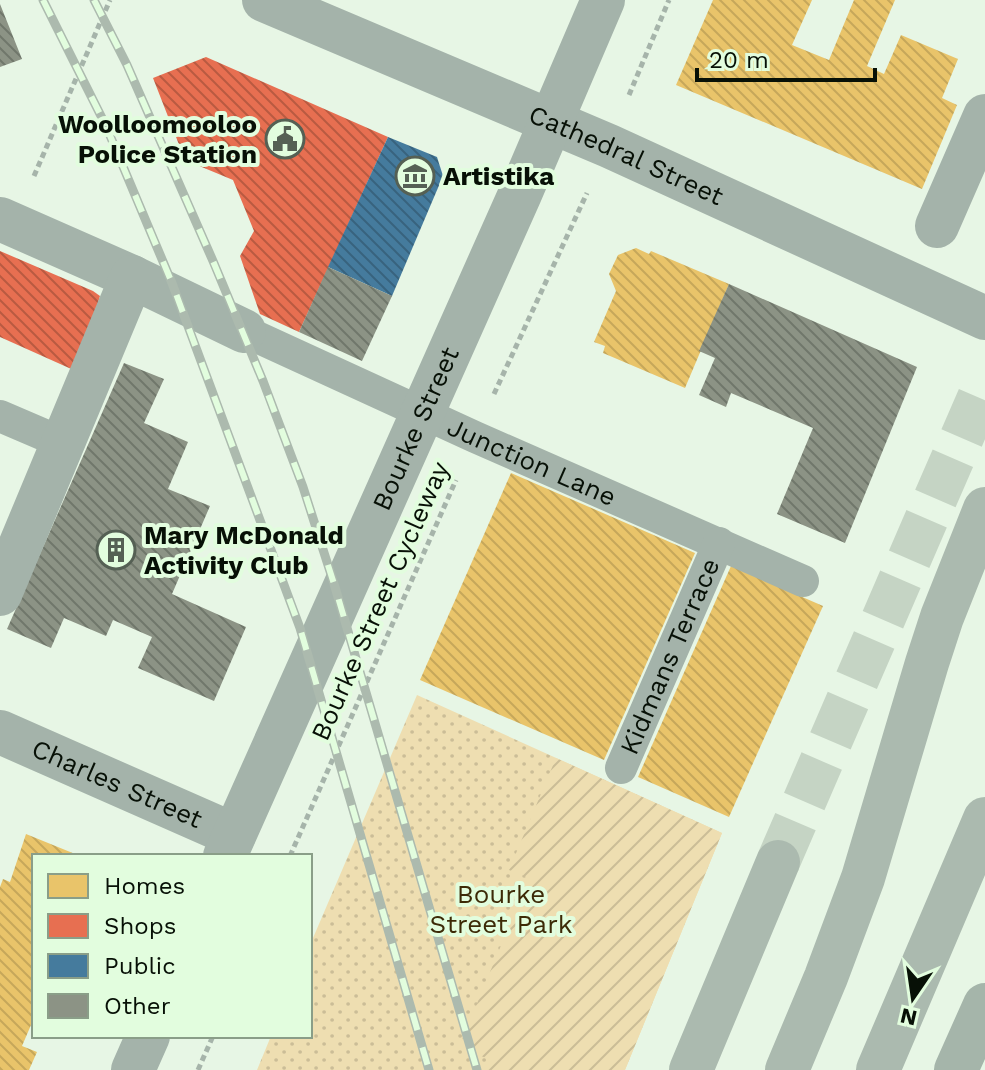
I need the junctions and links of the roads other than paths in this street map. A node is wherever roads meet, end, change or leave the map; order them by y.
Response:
1 (264, 0) edge
2 (603, 0) edge
3 (985, 116) edge
4 (551, 121) junction
5 (6, 222) edge
6 (937, 226) dead end
7 (132, 277) junction
8 (985, 318) edge
9 (244, 331) joint
10 (422, 413) junction
11 (0, 416) edge
12 (63, 443) junction
13 (985, 509) edge
14 (719, 543) junction
15 (803, 581) dead end
16 (0, 594) edge
17 (0, 732) edge
18 (621, 768) dead end
19 (985, 819) edge
20 (230, 845) edge
21 (778, 862) tunnel mouth
22 (985, 1005) edge
23 (147, 1038) edge
24 (133, 1070) edge
25 (691, 1070) edge
26 (787, 1070) edge
27 (878, 1070) edge
28 (956, 1070) edge

1 - 4 street, Cathedral Street
2 - 4 street, Bourke Street
3 - 6 street
4 - 8 street, Cathedral Street
4 - 10 street, Bourke Street
5 - 7 street, Junction Lane
7 - 9 street, Junction Lane
7 - 12 street
9 - 10 lane, Junction Lane
10 - 14 lane, Junction Lane
10 - 20 street, Bourke Street
11 - 12 lane
12 - 16 street
13 - 26 highway
14 - 15 lane, Junction Lane
14 - 18 lane, Kidmans Terrace
17 - 20 street, Charles Street
19 - 27 highway
21 - 25 highway
22 - 28 main road
23 - 24 street

